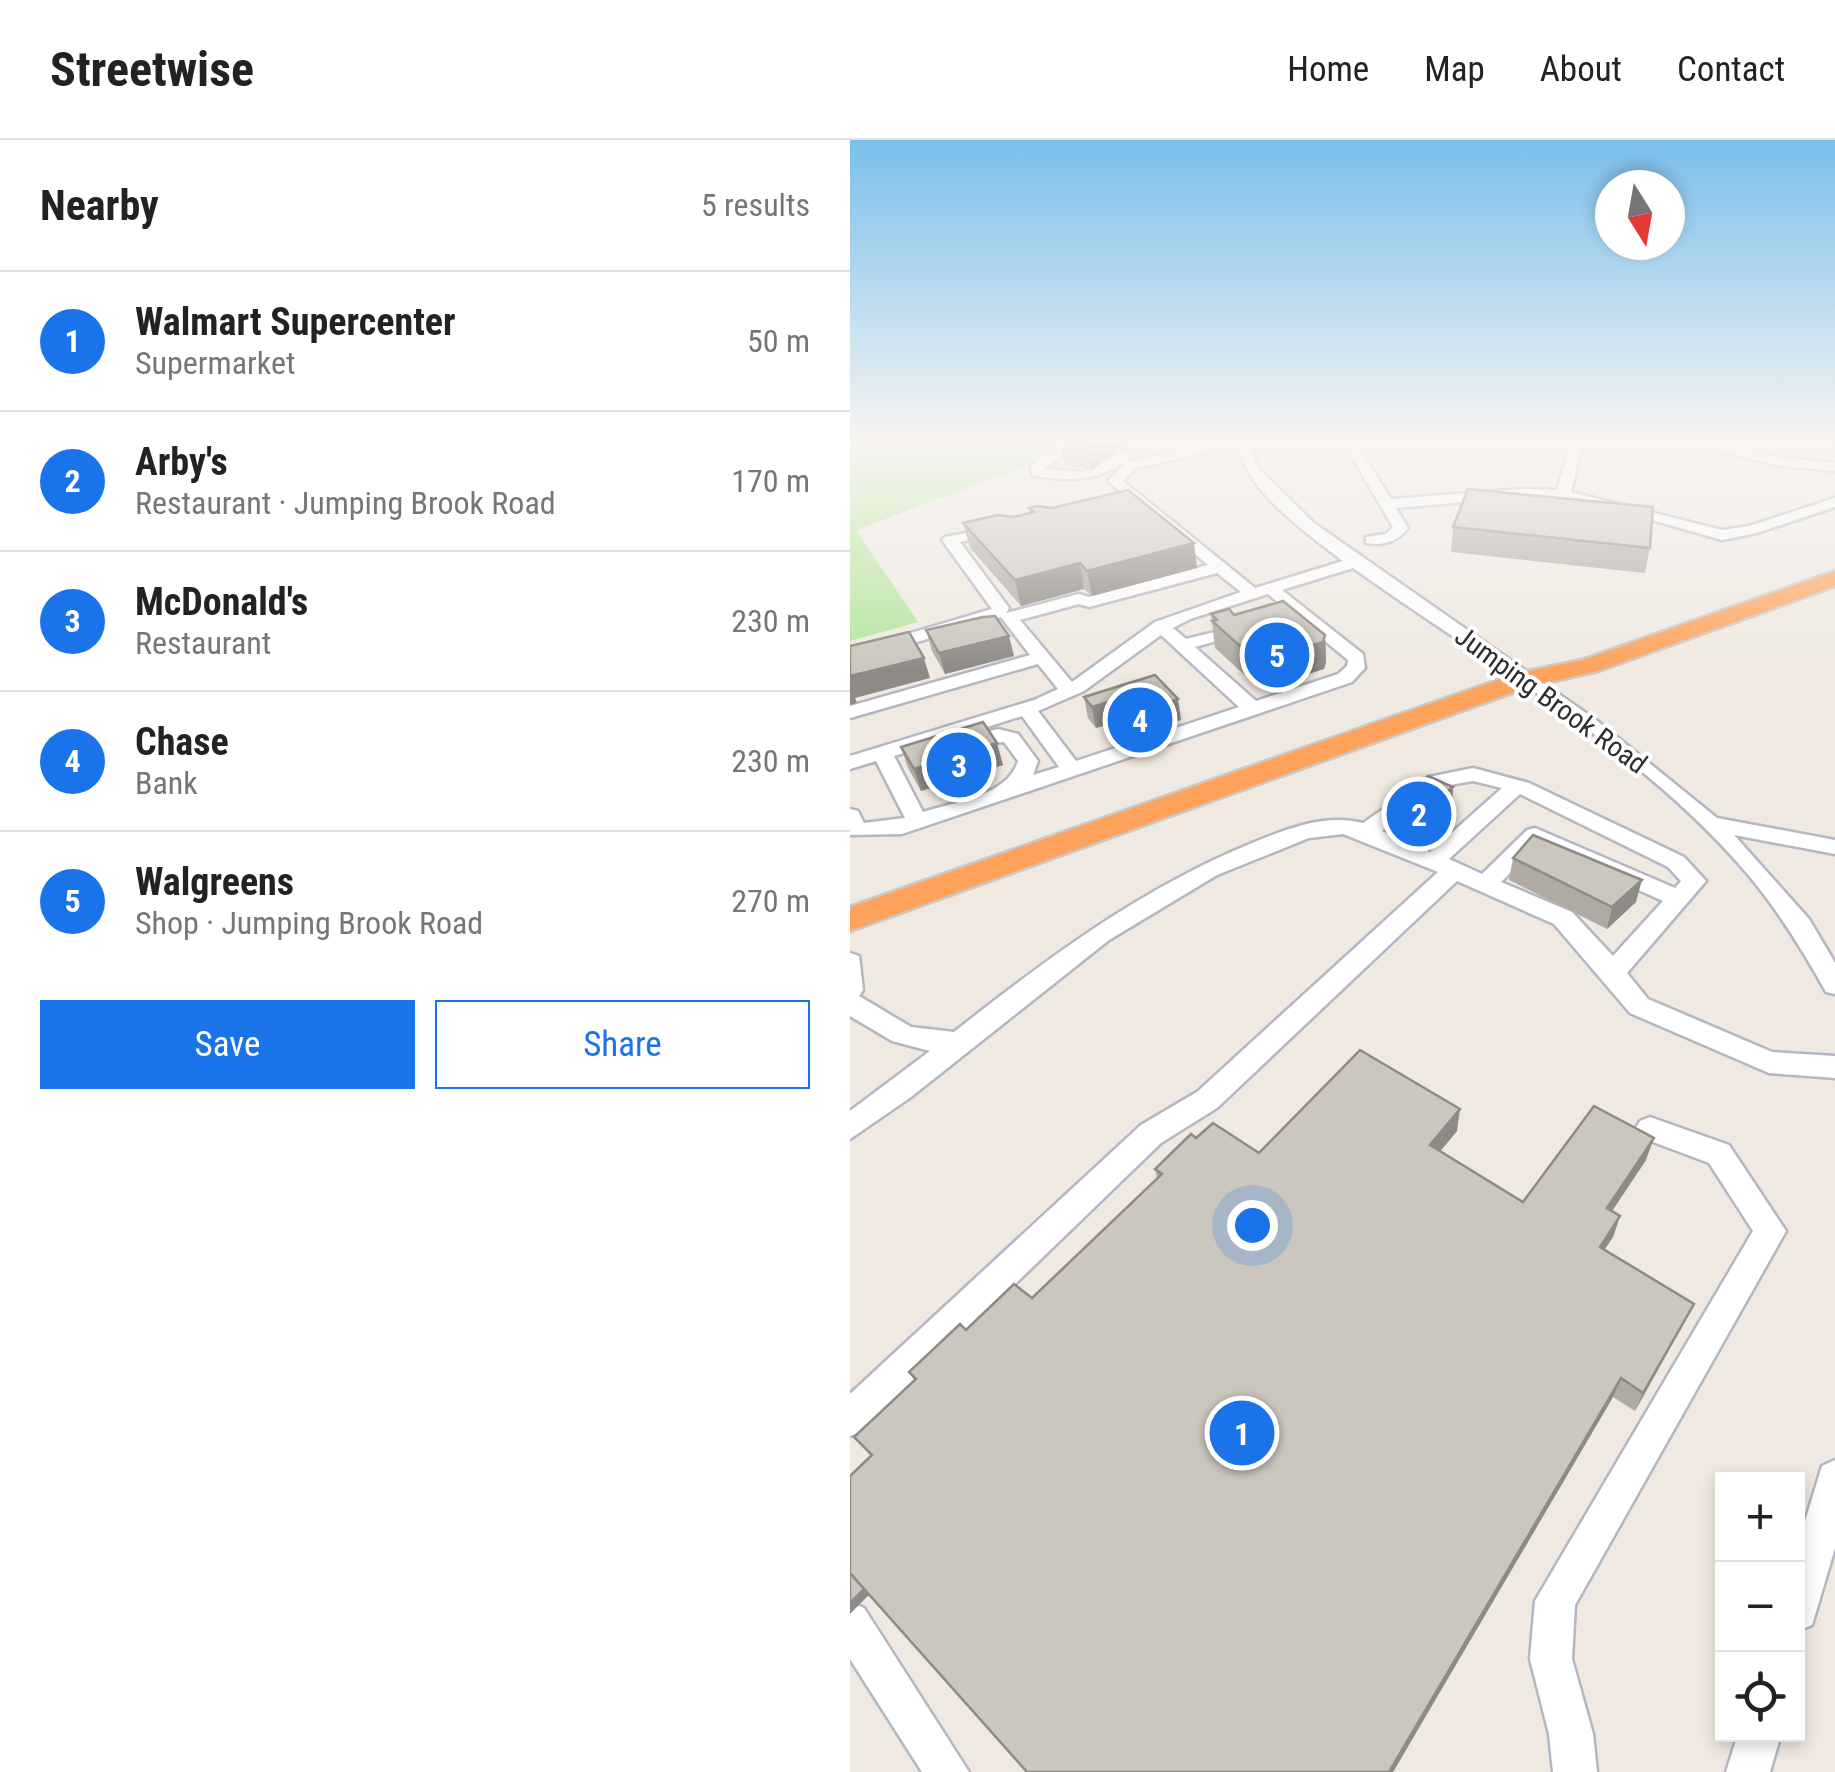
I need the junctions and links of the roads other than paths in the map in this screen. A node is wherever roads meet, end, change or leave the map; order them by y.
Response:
1 (1159, 518) edge
2 (1299, 518) edge
3 (1394, 518) edge
4 (1662, 518) edge
5 (1787, 518) edge
6 (1023, 523) edge
7 (1371, 540) dead end
8 (1835, 561) edge
9 (1356, 562) junction
10 (1220, 567) junction
11 (1835, 578) edge
12 (1261, 590) junction
13 (1004, 615) junction
14 (1282, 616) junction
15 (1161, 626) junction
16 (1182, 645) junction
17 (850, 657) edge
18 (1042, 657) junction
19 (1524, 680) junction
20 (1070, 691) junction
21 (1027, 710) junction
22 (1254, 710) junction
23 (850, 712) edge
24 (886, 760) junction
25 (850, 763) edge
26 (1071, 769) junction
27 (1520, 788) junction
28 (1009, 790) junction
29 (1564, 807) junction
30 (850, 816) edge
31 (918, 821) junction
32 (1709, 824) junction
33 (1366, 832) junction
34 (1535, 835) junction
35 (1835, 847) edge
36 (1442, 867) junction
37 (1484, 885) junction
38 (1680, 899) junction
39 (850, 919) edge
40 (850, 962) edge
41 (1612, 974) junction
42 (1835, 986) edge
43 (850, 990) edge
44 (850, 1003) edge
45 (960, 1044) junction
46 (1835, 1067) edge
47 (850, 1127) edge
48 (1650, 1129) dead end
49 (850, 1418) edge
50 (1835, 1479) edge
51 (1805, 1586) edge
52 (850, 1622) edge
53 (1757, 1742) edge
54 (947, 1772) edge
55 (1575, 1772) edge
56 (1748, 1772) edge

1 - 10 street
2 - 9 street, Jumping Brook Road
3 - 7 street
4 - 5 street
6 - 13 street
8 - 19 highway
9 - 12 street
9 - 19 street, Jumping Brook Road
10 - 12 street
10 - 13 street
11 - 19 highway
12 - 14 street
12 - 15 street
13 - 17 street
13 - 18 street
14 - 16 street
14 - 22 street
15 - 16 street
15 - 20 street
16 - 22 street
18 - 20 street
18 - 23 street
19 - 32 street, Jumping Brook Road
19 - 39 highway
20 - 21 street
21 - 24 street
21 - 26 street
22 - 26 street
24 - 25 street
24 - 28 street
24 - 31 street
26 - 28 street
27 - 29 street
27 - 33 street
27 - 36 street
28 - 31 street
29 - 34 street
29 - 38 street
30 - 31 street
32 - 35 street
32 - 42 street, Jumping Brook Road
33 - 36 street
33 - 45 street
34 - 37 street
34 - 38 street
36 - 37 street
36 - 49 street
37 - 41 street
38 - 41 street
40 - 43 street
41 - 46 street
44 - 45 street
45 - 47 street
48 - 55 street
50 - 51 street
52 - 54 street
53 - 56 street

